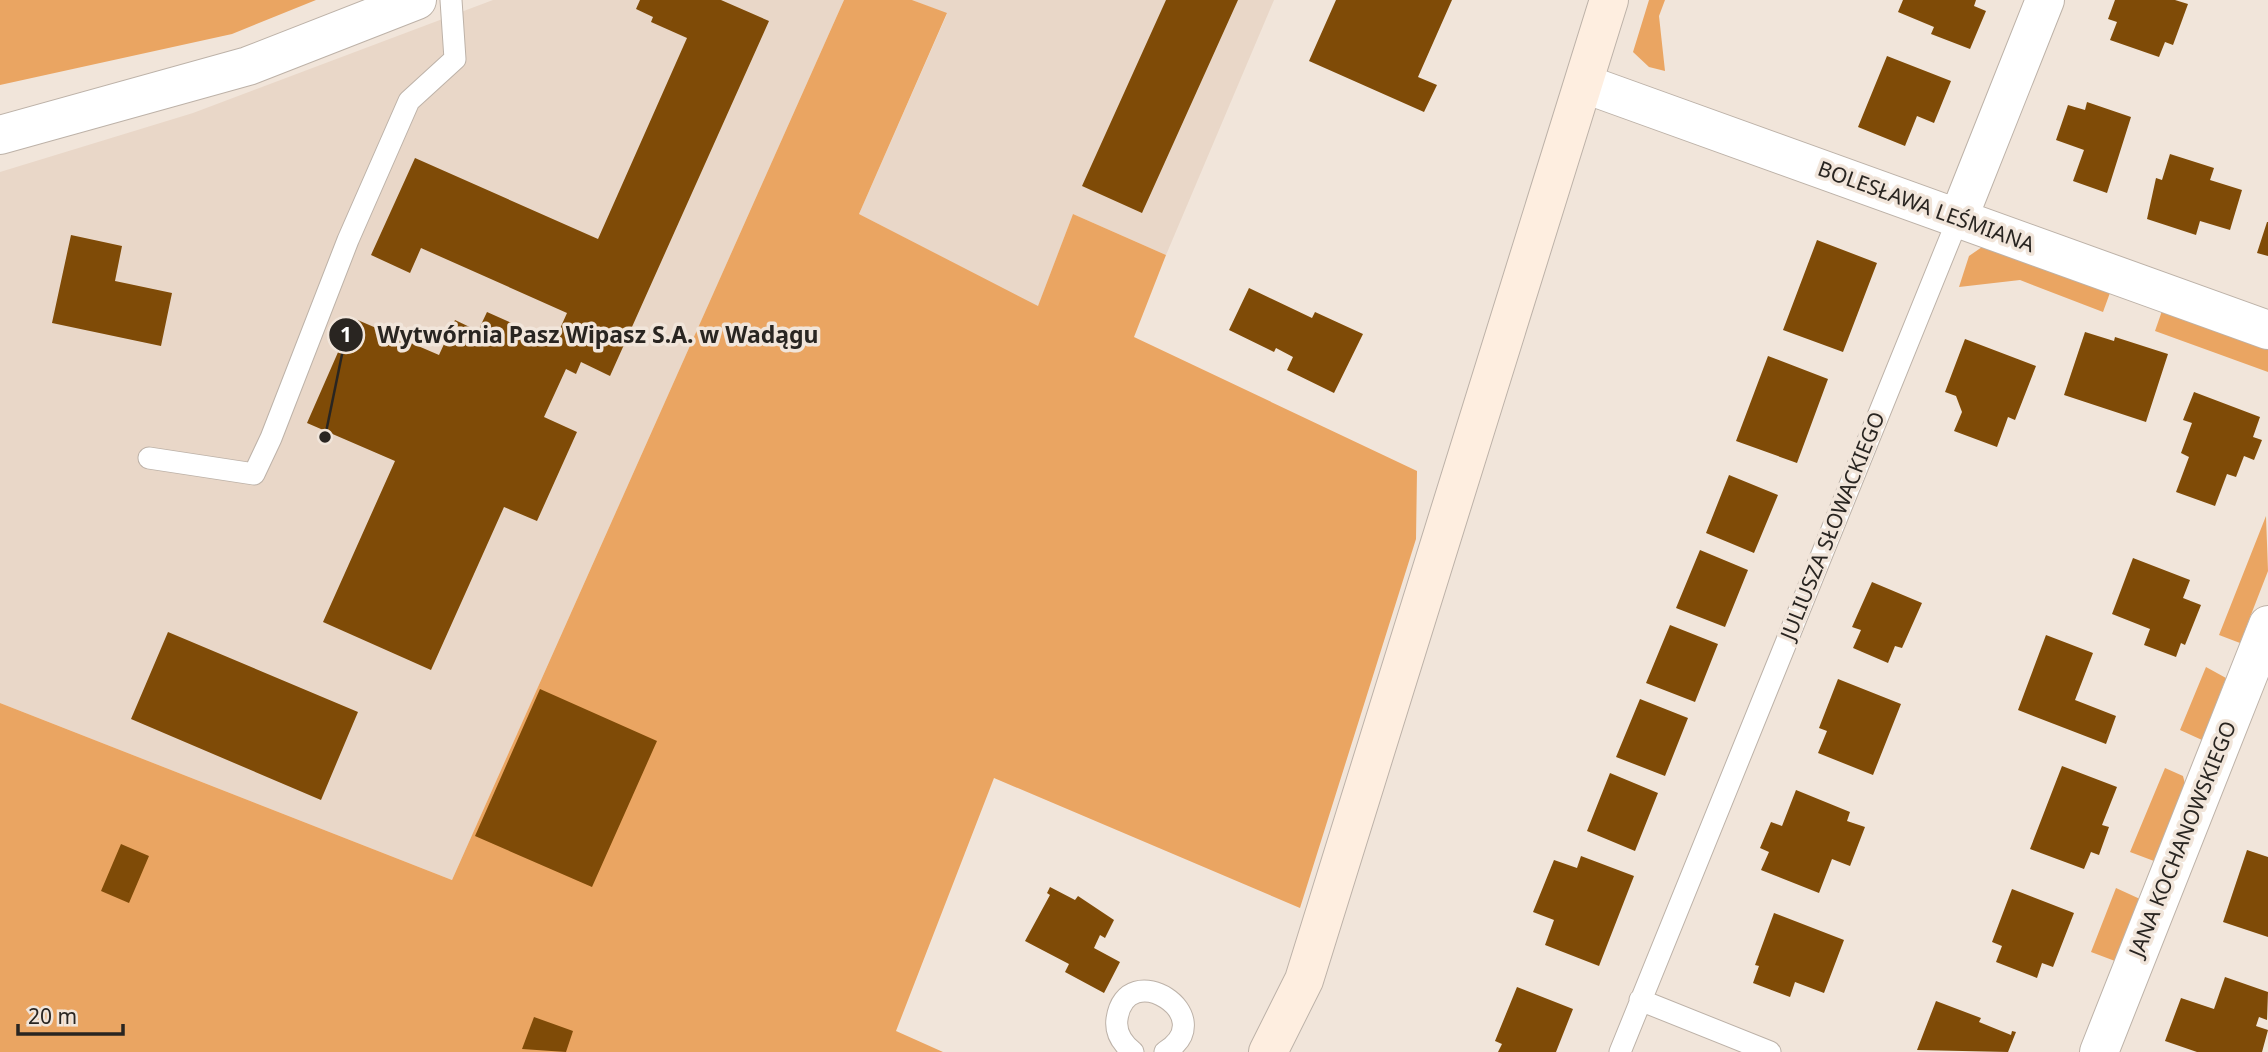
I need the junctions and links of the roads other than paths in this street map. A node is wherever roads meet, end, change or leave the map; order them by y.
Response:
1 (418, 0) edge
2 (451, 0) edge
3 (1609, 0) edge
4 (2045, 0) edge
5 (1585, 84) junction
6 (0, 135) edge
7 (1958, 219) junction
8 (2268, 330) edge
9 (149, 458) dead end
10 (2268, 625) edge
11 (1640, 1000) junction
12 (1133, 1052) edge
13 (1164, 1052) edge
14 (1268, 1052) edge
15 (1620, 1052) edge
16 (1770, 1052) edge
17 (2099, 1052) edge

1 - 6 street
2 - 9 lane
3 - 5 street
4 - 7 street, JULIUSZA SŁOWACKIEGO
5 - 7 street, BOLESŁAWA LEŚMIANA
5 - 14 street
7 - 8 street, BOLESŁAWA LEŚMIANA
7 - 11 lane, JULIUSZA SŁOWACKIEGO
10 - 17 street, JANA KOCHANOWSKIEGO
11 - 15 lane, JULIUSZA SŁOWACKIEGO
11 - 16 lane
12 - 13 lane

